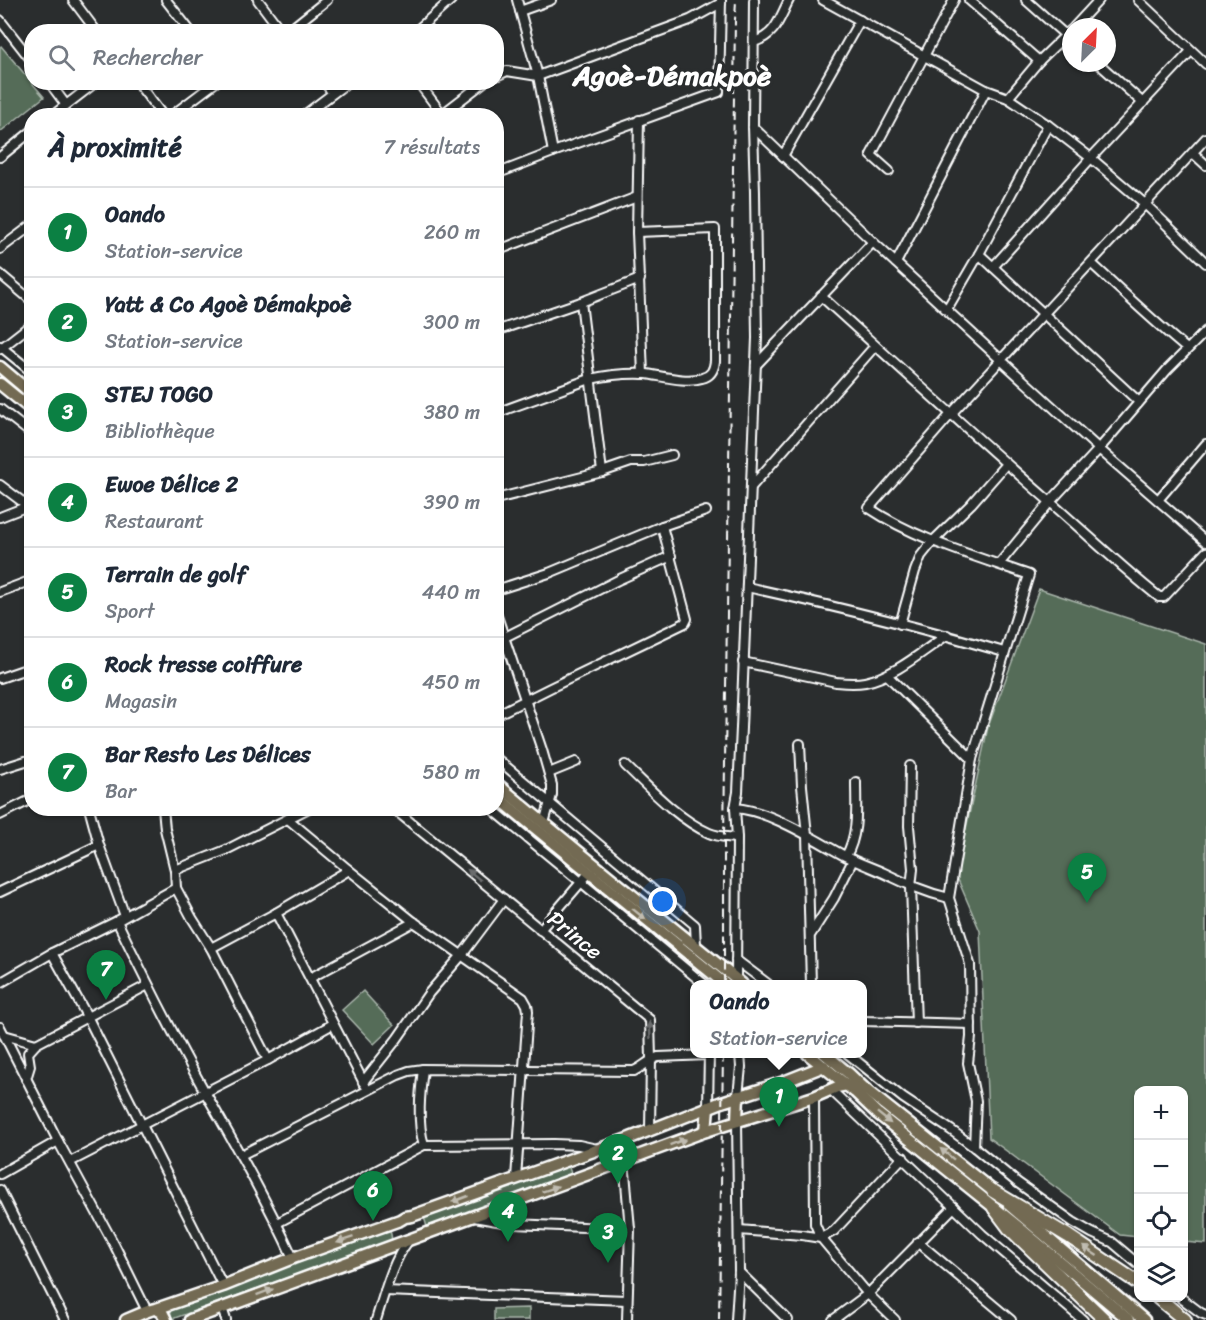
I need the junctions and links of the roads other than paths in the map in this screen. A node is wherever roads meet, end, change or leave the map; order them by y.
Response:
1 (73, 0) edge
2 (166, 0) edge
3 (258, 0) edge
4 (327, 0) edge
5 (451, 0) edge
6 (517, 0) edge
7 (551, 0) edge
8 (754, 0) edge
9 (789, 0) edge
10 (823, 0) edge
11 (954, 0) edge
12 (969, 0) edge
13 (1026, 0) edge
14 (1100, 0) edge
15 (1138, 0) edge
16 (721, 2) edge
17 (520, 11) junction
18 (1084, 18) edge
19 (860, 20) junction
20 (91, 24) edge
21 (184, 24) edge
22 (278, 24) edge
23 (295, 24) edge
24 (424, 24) edge
25 (1, 25) edge
26 (1062, 27) edge
27 (1062, 40) edge
28 (754, 42) junction
29 (1191, 51) junction
30 (24, 52) edge
31 (925, 56) junction
32 (1039, 62) junction
33 (1206, 64) edge
34 (504, 72) edge
35 (1108, 72) edge
36 (538, 76) junction
37 (55, 90) edge
38 (86, 90) edge
39 (143, 90) edge
40 (205, 90) edge
41 (331, 90) edge
42 (337, 90) edge
43 (424, 90) edge
44 (474, 90) edge
45 (986, 90) junction
46 (333, 93) junction
47 (1008, 98) junction
48 (1143, 103) junction
49 (66, 105) junction
50 (62, 108) edge
51 (158, 108) edge
52 (182, 108) edge
53 (313, 108) edge
54 (436, 108) edge
55 (450, 108) edge
56 (639, 120) junction
57 (1048, 125) junction
58 (753, 127) junction
59 (24, 138) edge
60 (1206, 138) edge
61 (553, 152) junction
62 (1193, 153) junction
63 (783, 156) junction
64 (0, 157) edge
65 (1091, 158) junction
66 (1206, 165) edge
67 (504, 171) edge
68 (889, 171) dead end
69 (637, 197) junction
70 (1145, 204) junction
71 (24, 231) edge
72 (637, 232) junction
73 (873, 242) junction
74 (504, 248) edge
75 (0, 249) edge
76 (979, 254) junction
77 (896, 263) junction
78 (1091, 263) junction
79 (1206, 263) edge
80 (993, 267) junction
81 (0, 274) edge
82 (640, 279) junction
83 (24, 294) edge
84 (821, 297) junction
85 (581, 302) junction
86 (947, 309) junction
87 (1043, 314) junction
88 (504, 328) edge
89 (24, 330) edge
90 (1206, 331) edge
91 (875, 346) junction
92 (0, 348) edge
93 (1187, 350) junction
94 (1001, 360) junction
95 (756, 365) junction
96 (24, 366) edge
97 (0, 367) edge
98 (643, 374) junction
99 (590, 379) junction
100 (0, 384) edge
101 (24, 387) edge
102 (1139, 402) junction
103 (24, 404) edge
104 (0, 409) edge
105 (504, 410) edge
106 (951, 414) junction
107 (24, 428) edge
108 (1206, 444) edge
109 (1099, 449) junction
110 (672, 455) dead end
111 (1006, 464) junction
112 (603, 472) junction
113 (0, 485) edge
114 (752, 486) junction
115 (504, 496) edge
116 (1158, 500) junction
117 (1050, 502) junction
118 (24, 503) edge
119 (24, 510) edge
120 (706, 511) dead end
121 (0, 517) edge
122 (662, 526) junction
123 (933, 541) junction
124 (1206, 542) edge
125 (1206, 552) edge
126 (671, 556) junction
127 (999, 564) junction
128 (24, 583) edge
129 (504, 587) edge
130 (747, 587) junction
131 (0, 592) edge
132 (900, 624) junction
133 (947, 635) junction
134 (505, 637) joint
135 (1004, 652) junction
136 (743, 662) junction
137 (24, 670) edge
138 (887, 675) junction
139 (0, 678) edge
140 (526, 701) junction
141 (504, 711) edge
142 (800, 744) dead end
143 (972, 759) junction
144 (24, 762) edge
145 (576, 762) dead end
146 (504, 765) edge
147 (625, 765) dead end
148 (910, 766) dead end
149 (0, 769) edge
150 (549, 773) junction
151 (856, 782) dead end
152 (504, 790) edge
153 (550, 802) junction
154 (24, 803) edge
155 (504, 803) edge
156 (735, 808) junction
157 (0, 815) edge
158 (91, 816) edge
159 (164, 816) edge
160 (294, 816) edge
161 (403, 816) edge
162 (501, 816) edge
163 (288, 819) junction
164 (544, 823) junction
165 (807, 835) junction
166 (737, 838) junction
167 (99, 845) junction
168 (849, 858) junction
169 (175, 870) junction
170 (349, 870) junction
171 (589, 873) junction
172 (581, 882) junction
173 (911, 887) junction
174 (176, 888) junction
175 (0, 892) edge
176 (949, 898) junction
177 (504, 900) junction
178 (276, 913) junction
179 (125, 916) junction
180 (117, 921) junction
181 (414, 922) junction
182 (540, 930) junction
183 (810, 935) junction
184 (696, 946) junction
185 (211, 948) junction
186 (52, 953) junction
187 (462, 955) junction
188 (736, 960) junction
189 (310, 978) junction
190 (699, 980) edge
191 (717, 980) edge
192 (737, 980) edge
193 (739, 980) edge
194 (763, 980) edge
195 (811, 980) edge
196 (0, 983) edge
197 (148, 985) junction
198 (88, 1018) junction
199 (867, 1021) edge
200 (333, 1023) junction
201 (916, 1023) junction
202 (971, 1024) junction
203 (0, 1027) edge
204 (4, 1035) junction
205 (36, 1044) junction
206 (690, 1055) edge
207 (709, 1058) edge
208 (740, 1058) edge
209 (814, 1058) edge
210 (831, 1058) edge
211 (854, 1058) edge
212 (651, 1059) junction
213 (268, 1060) junction
214 (824, 1066) junction
215 (423, 1070) junction
216 (524, 1070) junction
217 (848, 1073) junction
218 (26, 1079) junction
219 (363, 1082) junction
220 (847, 1085) junction
221 (831, 1089) junction
222 (866, 1090) junction
223 (368, 1091) junction
224 (205, 1092) junction
225 (738, 1096) junction
226 (814, 1097) junction
227 (708, 1107) junction
228 (737, 1121) junction
229 (142, 1125) junction
230 (650, 1130) junction
231 (706, 1131) junction
232 (58, 1141) junction
233 (519, 1143) junction
234 (616, 1143) junction
235 (424, 1146) junction
236 (974, 1147) junction
237 (597, 1149) junction
238 (241, 1155) junction
239 (903, 1157) junction
240 (574, 1158) junction
241 (70, 1162) junction
242 (623, 1163) junction
243 (0, 1174) edge
244 (516, 1178) junction
245 (580, 1178) junction
246 (0, 1190) edge
247 (993, 1191) junction
248 (954, 1207) junction
249 (994, 1208) junction
250 (412, 1216) junction
251 (472, 1217) junction
252 (400, 1220) junction
253 (277, 1223) junction
254 (630, 1229) junction
255 (739, 1230) junction
256 (413, 1238) junction
257 (821, 1238) junction
258 (918, 1242) junction
259 (293, 1258) junction
260 (1134, 1261) edge
261 (739, 1272) junction
262 (1134, 1280) edge
263 (223, 1286) junction
264 (385, 1291) junction
265 (868, 1294) junction
266 (627, 1300) junction
267 (1163, 1302) edge
268 (1186, 1302) edge
269 (222, 1308) junction
270 (147, 1313) edge
271 (1206, 1315) edge
272 (65, 1320) edge
273 (126, 1320) edge
274 (166, 1320) edge
275 (190, 1320) edge
276 (226, 1320) edge
277 (376, 1320) edge
278 (627, 1320) edge
279 (736, 1320) edge
280 (788, 1320) edge
281 (833, 1320) edge
282 (895, 1320) edge
283 (1011, 1320) edge
284 (1083, 1320) edge
285 (1105, 1320) edge
286 (1129, 1320) edge
287 (1144, 1320) edge
288 (1185, 1320) edge

1 - 20 street
2 - 21 street
3 - 22 street
4 - 23 street
5 - 24 street
6 - 17 street
7 - 17 street
8 - 28 street
9 - 28 street
10 - 19 street
11 - 31 street
12 - 32 street
13 - 26 street
14 - 18 street
15 - 29 street
16 - 36 street
16 - 56 street
17 - 36 street
19 - 31 street
19 - 63 street
25 - 30 street
27 - 32 street
28 - 58 street
29 - 33 street
29 - 48 street
31 - 45 street
31 - 68 street
32 - 47 street
34 - 36 street
35 - 48 street
36 - 61 street
37 - 49 street
38 - 49 street
39 - 51 street
40 - 52 street
41 - 46 street
42 - 46 street
43 - 54 street
44 - 55 street
45 - 47 street
45 - 77 street
46 - 53 street
47 - 57 street
48 - 65 street
49 - 50 street
56 - 61 street
56 - 69 street
57 - 65 street
57 - 76 street
58 - 63 street
58 - 95 street
59 - 64 street
60 - 62 street
61 - 67 street
62 - 66 street
62 - 70 street
63 - 73 street
65 - 70 street
65 - 80 street
69 - 72 street
69 - 74 street
70 - 78 street
70 - 79 street
71 - 75 street
72 - 82 street
72 - 98 street
73 - 77 street
73 - 84 street
76 - 80 street
76 - 86 street
77 - 86 street
78 - 87 street
78 - 93 street
80 - 87 street
81 - 83 street
82 - 85 street
82 - 98 street
84 - 91 street
84 - 95 street
85 - 88 street
85 - 99 street
86 - 94 street
87 - 94 street
87 - 102 street
89 - 92 street
90 - 93 street
91 - 106 street
91 - 114 street
92 - 96 street
93 - 102 street
94 - 106 street
94 - 109 street
95 - 114 street
97 - 101 main road
98 - 99 street
99 - 105 street
99 - 112 street
100 - 103 main road
102 - 109 street
104 - 107 street
106 - 111 street
106 - 123 street
108 - 116 street
109 - 116 street
109 - 117 street
110 - 112 street
111 - 117 street
111 - 123 street
112 - 115 street
113 - 118 street
114 - 130 street
116 - 124 street
117 - 125 street
117 - 127 street
119 - 121 street
120 - 122 street
122 - 126 street
122 - 129 street
123 - 127 street
123 - 132 street
126 - 134 street
126 - 140 street
127 - 135 street
128 - 131 street
130 - 132 street
130 - 136 street
132 - 133 street
133 - 135 street
133 - 138 street
134 - 140 street
135 - 143 street
136 - 138 street
136 - 156 street
137 - 139 street
138 - 143 street
140 - 141 street
140 - 150 street
142 - 165 street
143 - 176 street
144 - 149 street
145 - 150 street
146 - 153 street
147 - 166 street
148 - 173 street
150 - 153 street
151 - 168 street
152 - 164 main road
153 - 164 street
153 - 184 street
154 - 157 street
155 - 171 main road
156 - 165 street
156 - 166 street
158 - 167 street
159 - 169 street
160 - 163 street
177 -> 161 street, Prince
162 - 172 street
163 - 169 street
163 - 170 street
164 - 184 main road
165 - 168 street
165 - 183 street
166 - 188 street
167 - 175 street
167 - 179 street
168 - 173 street
168 - 183 street
169 - 174 street
170 - 178 street
170 - 181 street
171 - 172 street
171 -> 191 main road
172 - 182 street
172 - 190 street
173 - 176 street
173 - 201 street
174 - 179 street
174 - 185 street
176 - 202 street
177 - 182 street, Prince
177 - 187 street
178 - 185 street
178 - 189 street
179 - 180 street
180 - 186 street
180 - 197 street
181 - 187 street
181 - 189 street
212 -> 182 street, Prince
183 - 195 street
184 - 192 main road
185 - 213 street
186 - 196 street
186 - 198 street
187 - 216 street
187 - 219 street
188 - 193 street
188 - 194 street
189 - 200 street
197 - 198 street
197 - 224 street
198 - 205 street
198 - 229 street
199 - 201 street
200 - 213 street
200 - 219 street
201 - 202 street
202 - 236 street
203 - 204 street
204 - 205 street
204 - 218 street
205 - 218 street
206 - 212 street
207 - 227 street
208 - 225 street
209 - 214 main road
210 - 217 main road
211 - 236 street
212 - 216 street
212 - 230 street, Prince
213 - 224 street
214 - 217 main road
214 - 220 main road
214 - 225 main road
215 - 216 street
215 - 223 street
215 - 235 street
216 - 233 street
217 - 222 main road
218 - 232 street
219 - 223 street
220 - 221 main road
220 - 222 main road
220 -> 249 main road
221 - 226 main road
221 - 239 street
247 -> 222 main road
223 - 238 street
224 - 229 street
224 - 238 street
225 - 227 main road
225 - 228 main road
226 - 228 main road
226 - 257 street
227 - 230 main road
227 - 231 main road
228 - 231 main road
228 - 255 street
229 - 241 street
229 - 263 street
230 - 234 main road
242 -> 231 main road
232 - 241 street
232 - 243 street
233 - 235 street
233 - 237 street
233 - 244 street
234 - 237 main road
234 - 242 street
235 - 253 street
236 - 260 street
237 - 240 main road
238 - 253 street
239 - 248 street
239 - 257 street
240 - 244 main road
240 - 245 main road
241 - 270 street
242 - 245 main road
242 - 254 street
244 -> 250 main road
251 -> 245 main road
246 - 272 street
262 -> 247 highway
247 - 287 main road
248 - 258 street
248 - 284 street
249 - 285 highway
249 - 286 main road
250 - 252 main road
250 - 256 main road
251 - 254 street
251 - 256 main road
252 - 256 main road
252 -> 259 main road
253 - 259 street
254 - 266 street
255 - 257 street
255 - 261 street
256 - 264 street
269 -> 256 main road
257 - 265 street
258 - 265 street
258 - 283 street
259 - 263 main road
261 - 279 street
261 - 280 street
263 - 270 main road
264 - 266 street
264 - 277 street
265 - 281 street
265 - 282 street
266 - 278 street
267 - 288 highway
268 - 271 street
269 - 275 main road
269 - 276 street
270 - 273 main road
270 - 274 main road

